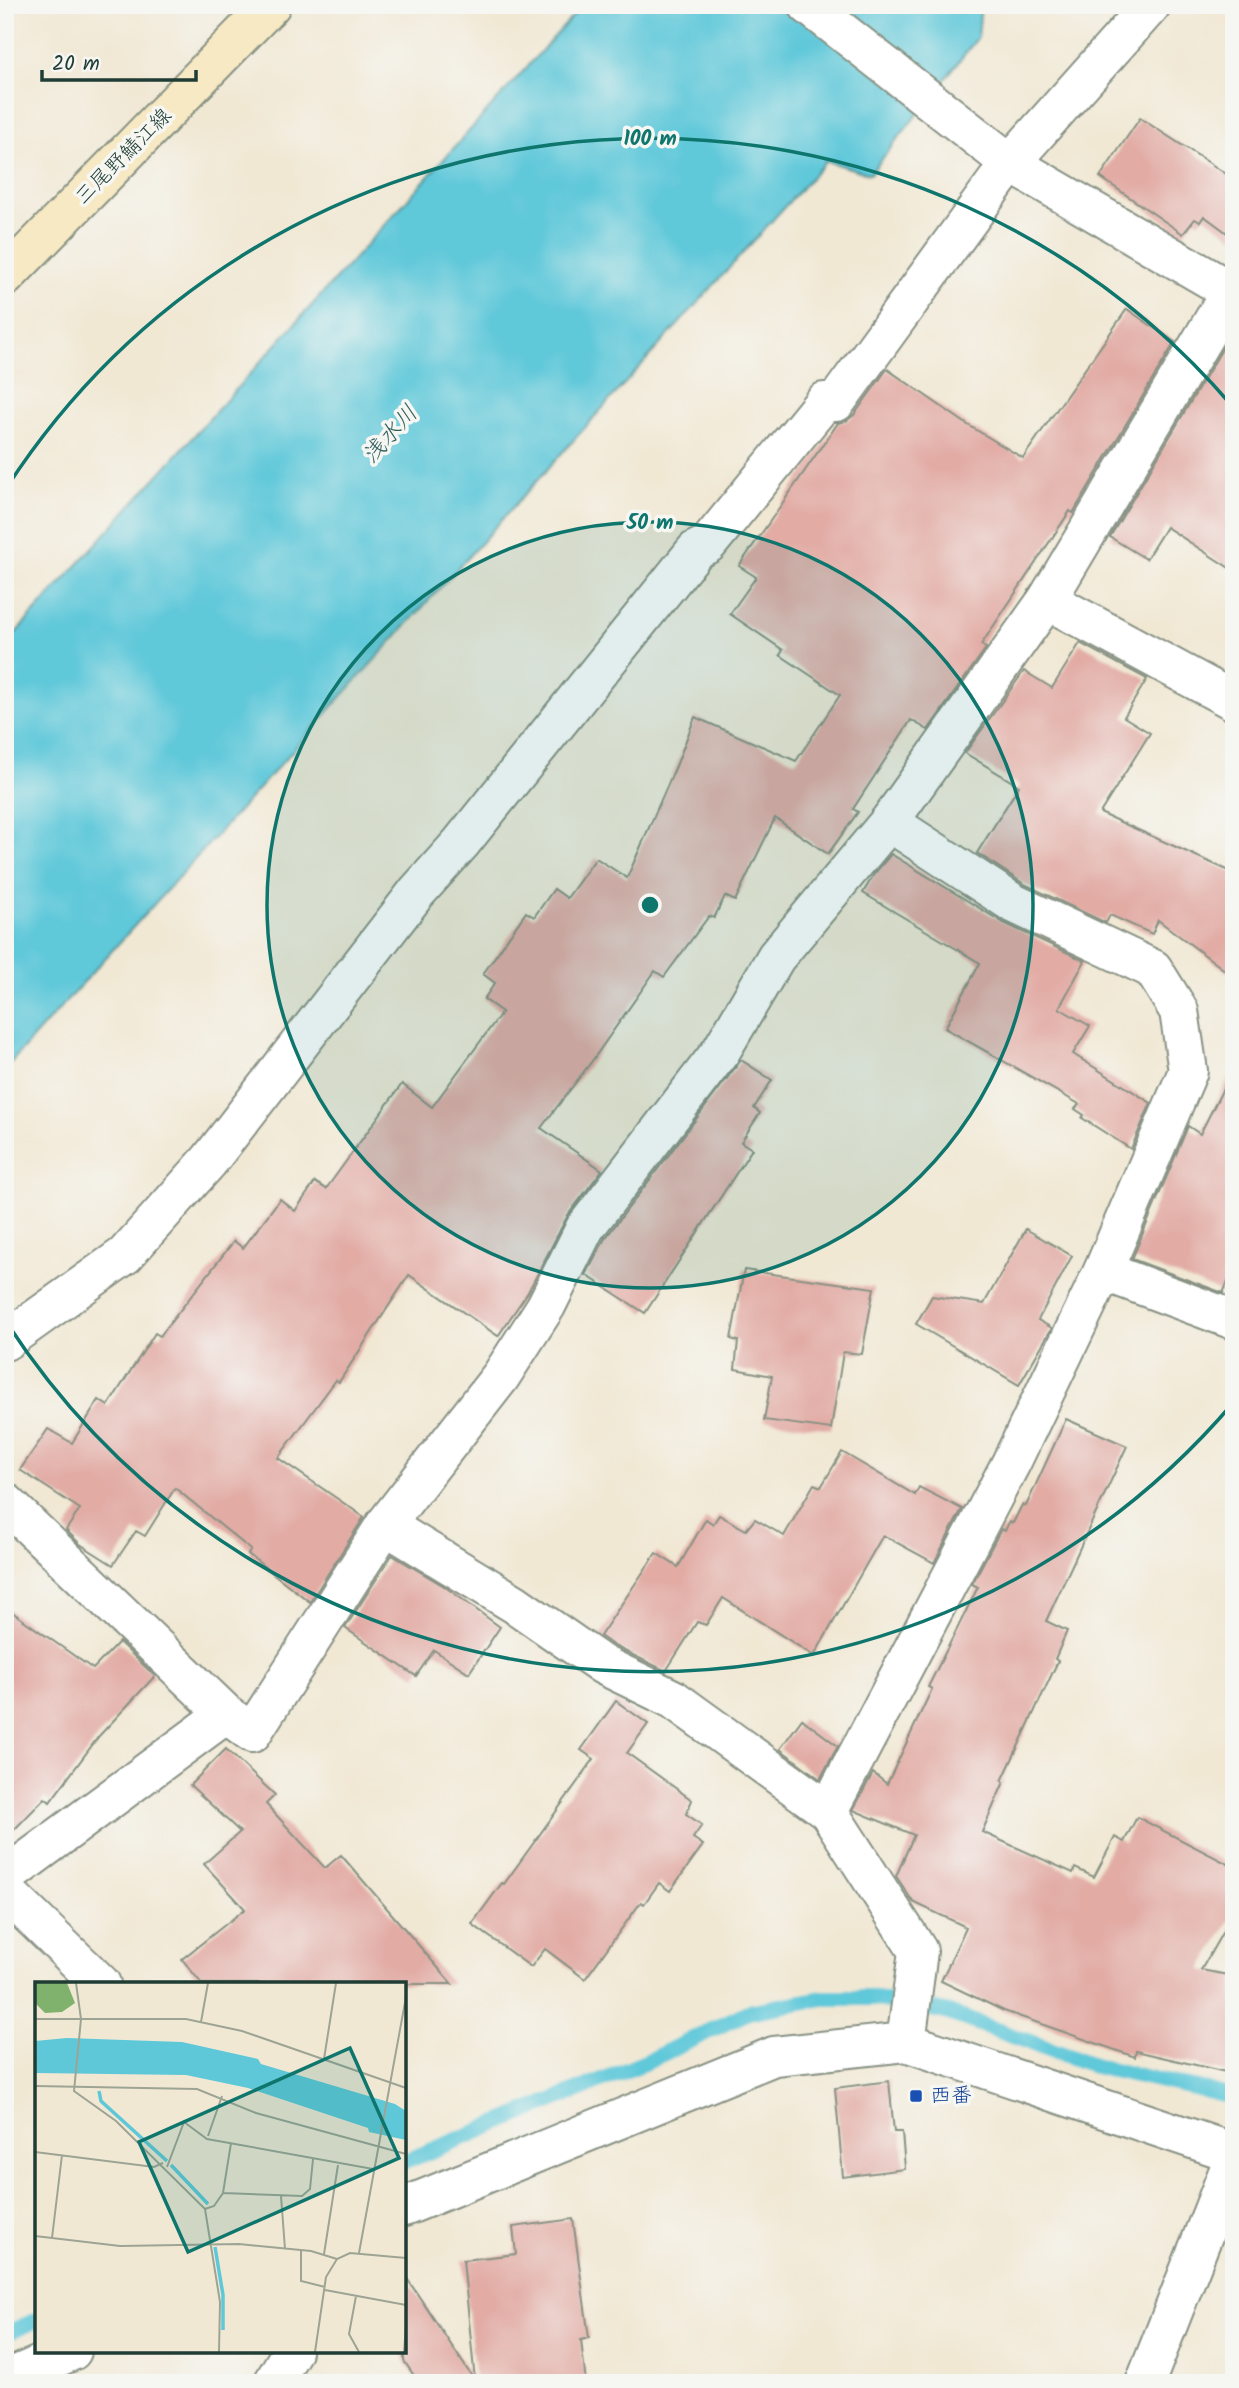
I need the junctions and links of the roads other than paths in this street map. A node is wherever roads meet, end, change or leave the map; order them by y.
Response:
1 (271, 5) edge
2 (808, 5) edge
3 (1151, 5) edge
4 (1010, 163) junction
5 (5, 277) edge
6 (1233, 292) edge
7 (1047, 600) junction
8 (1234, 701) edge
9 (889, 822) junction
10 (1102, 1271) junction
11 (1234, 1320) edge
12 (5, 1342) edge
13 (5, 1502) edge
14 (385, 1525) junction
15 (226, 1714) junction
16 (828, 1811) junction
17 (5, 1877) edge
18 (5, 1891) edge
19 (99, 1982) edge
20 (907, 2031) junction
21 (1234, 2155) edge
22 (406, 2206) edge
23 (67, 2353) edge
24 (291, 2353) edge
25 (5, 2380) edge
26 (273, 2383) edge
27 (1145, 2383) edge

1 - 5 main road, 三尾野鯖江線
2 - 4 street
3 - 4 street
4 - 6 street
4 - 12 street
6 - 7 street
7 - 8 street
7 - 9 street
9 - 10 street
9 - 14 street
10 - 11 street
10 - 16 street
13 - 15 street
14 - 15 street
14 - 16 street
15 - 17 street
16 - 20 street
18 - 19 street
20 - 21 street
20 - 22 street
21 - 27 street
23 - 25 street
24 - 26 street

